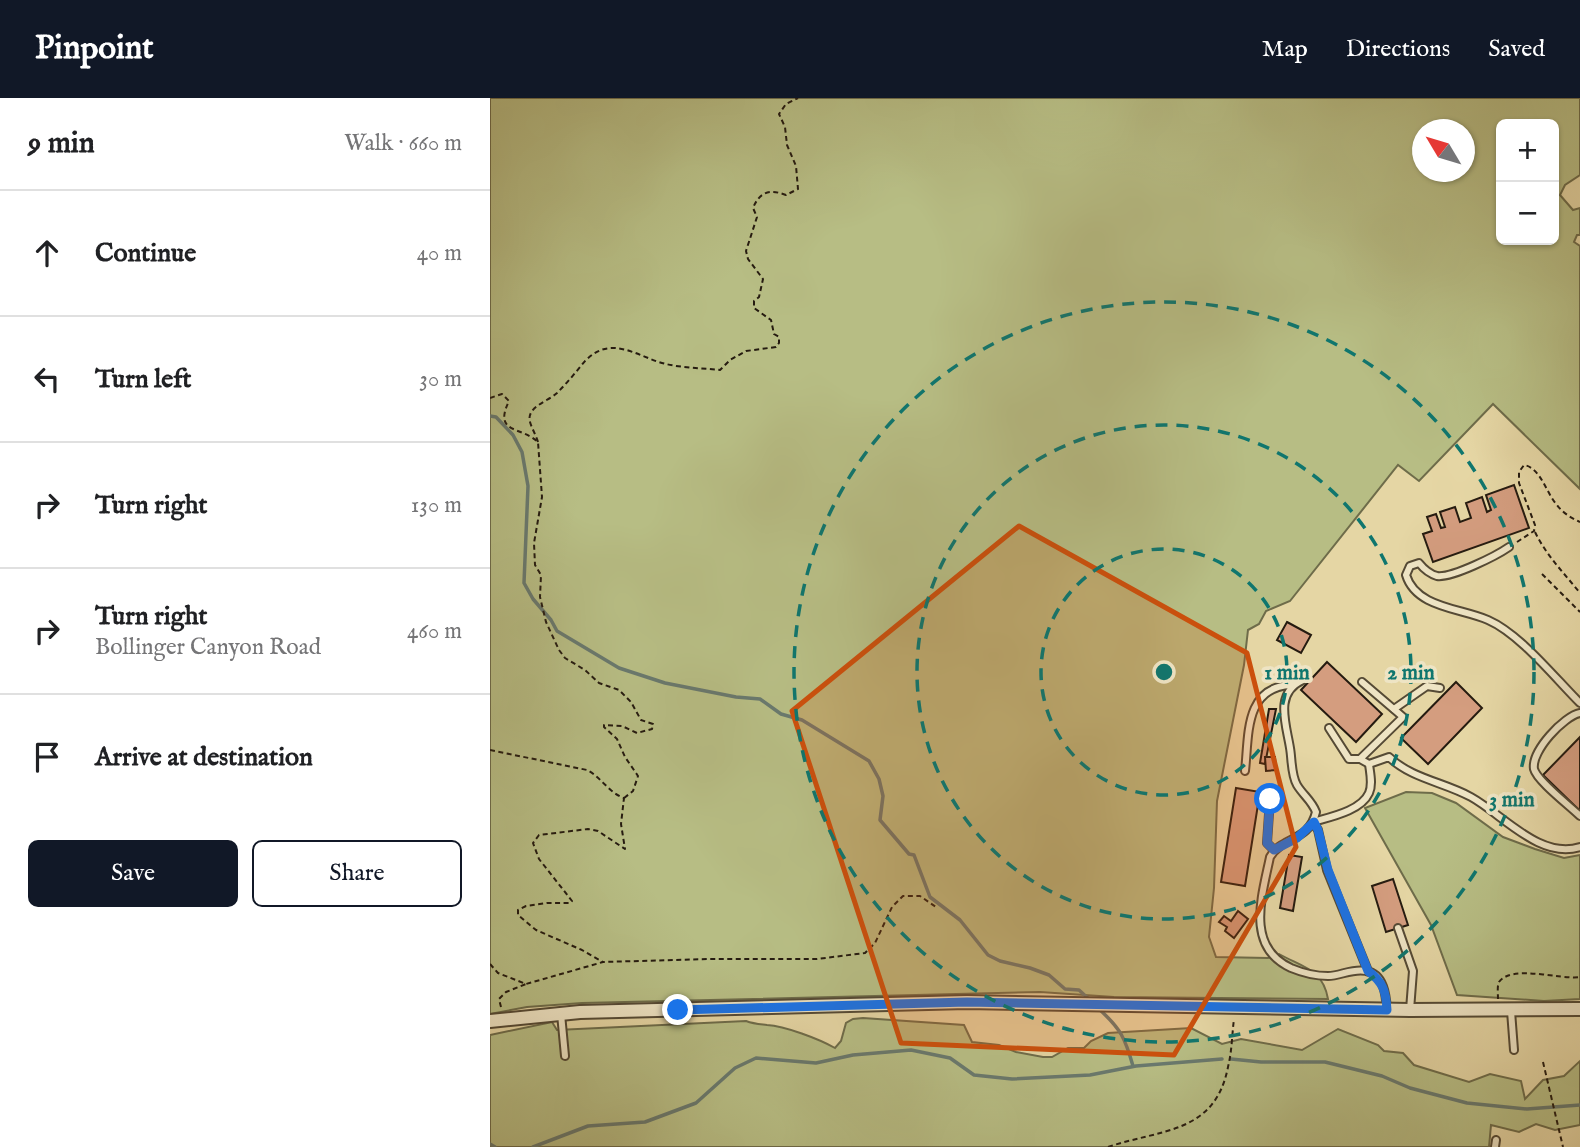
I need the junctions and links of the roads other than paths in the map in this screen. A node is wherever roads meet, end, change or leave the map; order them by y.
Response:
1 (1509, 547) road end
2 (1303, 680) dead end
3 (1362, 682) dead end
4 (1291, 685) junction
5 (1440, 688) dead end
6 (1580, 703) edge
7 (1394, 709) junction
8 (1580, 713) edge
9 (1329, 728) dead end
10 (1360, 759) junction
11 (1369, 764) junction
12 (1245, 771) dead end
13 (1270, 799) dead end
14 (1580, 816) edge
15 (1314, 822) junction
16 (1580, 847) edge
17 (1274, 850) junction
18 (1398, 928) dead end
19 (1368, 971) junction
20 (1580, 1009) edge
21 (1387, 1010) junction
22 (1410, 1010) junction
23 (1506, 1011) junction
24 (561, 1014) junction
25 (490, 1021) edge
26 (1514, 1050) dead end
27 (565, 1056) dead end

1 - 6 lane
2 - 4 lane
3 - 7 lane
4 - 12 lane
4 - 15 lane
5 - 7 lane
7 - 10 lane
8 - 14 lane
9 - 10 lane
10 - 11 lane
11 - 15 lane
11 - 16 lane
13 - 17 lane
15 - 17 lane
15 - 19 lane
17 - 19 lane
18 - 22 lane
19 - 21 lane
20 - 23 street
21 - 22 street
21 - 24 street
22 - 23 street
23 - 26 lane
24 - 25 street
24 - 27 lane

